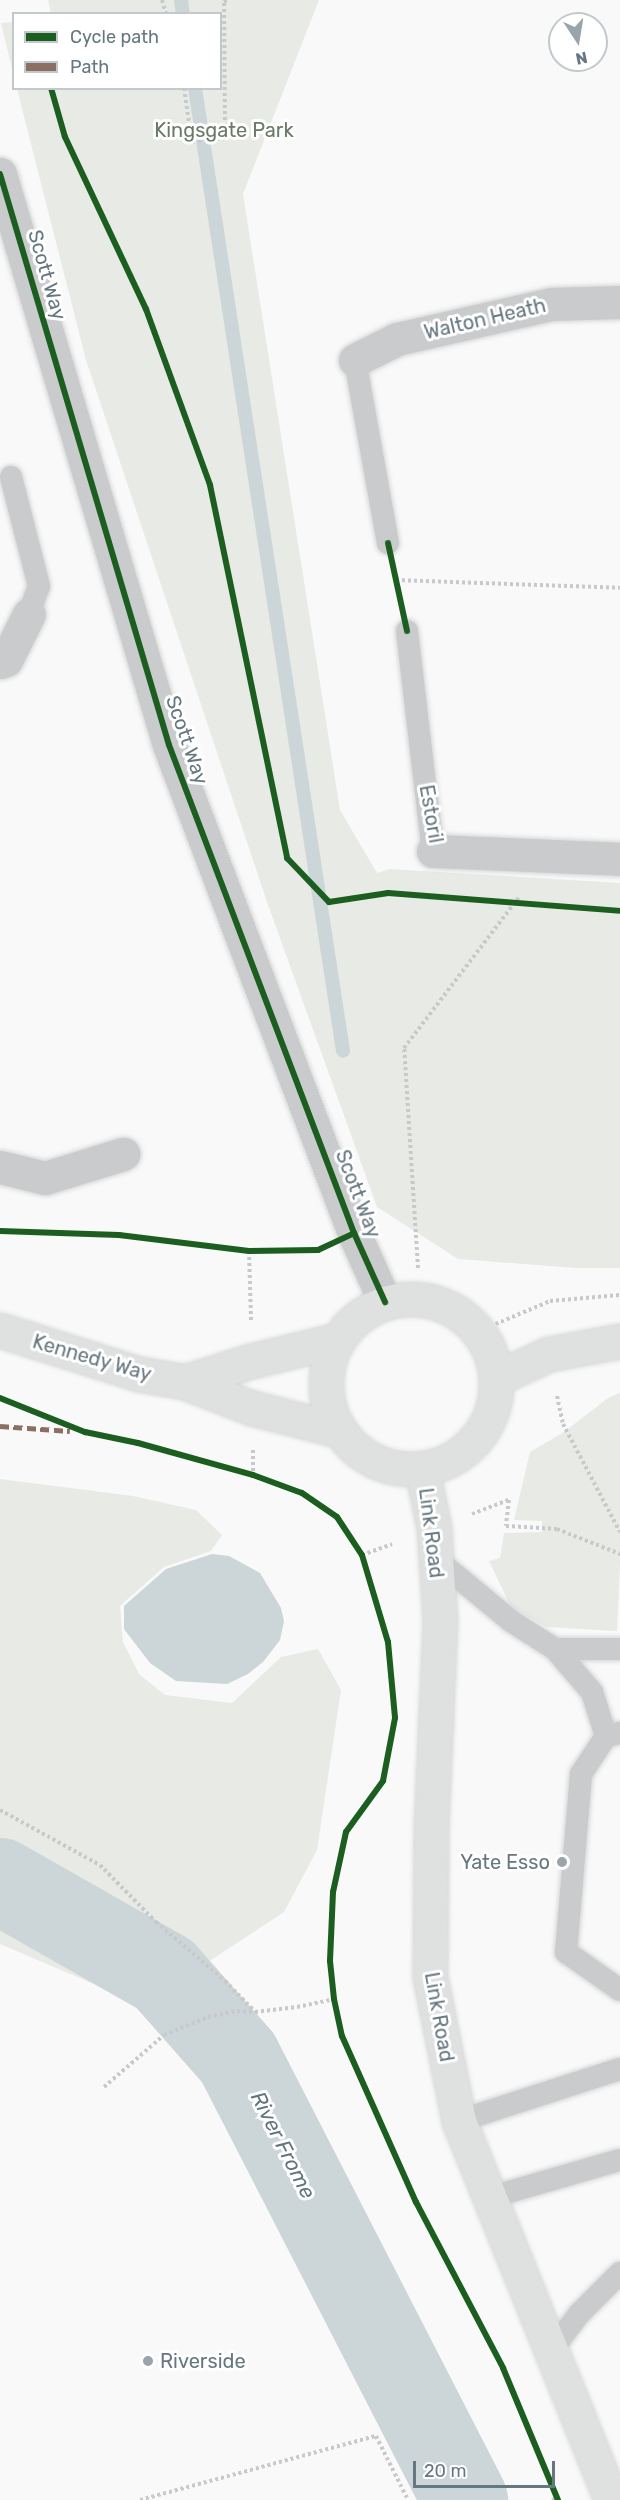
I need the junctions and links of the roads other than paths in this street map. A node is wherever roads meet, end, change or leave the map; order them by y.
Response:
1 (0, 174) edge
2 (620, 302) edge
3 (355, 360) joint
4 (11, 477) dead end
5 (388, 543) road end
6 (29, 614) joint
7 (407, 631) road end
8 (0, 662) edge
9 (433, 851) joint
10 (620, 860) edge
11 (123, 1154) dead end
12 (0, 1167) edge
13 (385, 1302) junction
14 (0, 1330) edge
15 (337, 1340) junction
16 (620, 1341) edge
17 (497, 1378) junction
18 (185, 1382) junction
19 (338, 1430) junction
20 (422, 1470) junction
21 (435, 1543) junction
22 (555, 1649) junction
23 (620, 1649) edge
24 (613, 1735) edge
25 (620, 1990) edge
26 (620, 2069) edge
27 (459, 2121) junction
28 (620, 2160) edge
29 (488, 2198) junction
30 (620, 2273) edge
31 (552, 2350) junction
32 (611, 2500) edge

1 - 13 street, Scott Way
2 - 3 street, Walton Heath
3 - 5 lane
4 - 6 lane
6 - 8 street
7 - 9 lane, Estoril
9 - 10 street, Estoril
11 - 12 street
13 - 15 main road
13 - 17 main road
14 - 18 main road, Kennedy Way
15 - 18 main road, Kennedy Way
15 - 19 main road
16 - 17 main road
17 - 20 main road
18 - 19 main road, Kennedy Way
19 - 20 main road
20 - 21 main road, Link Road
21 - 22 lane
21 - 27 main road, Link Road
22 - 23 lane
22 - 24 lane
24 - 25 lane
26 - 27 lane
27 - 29 main road, Link Road
28 - 29 lane
29 - 31 main road, Link Road
30 - 31 lane
31 - 32 main road, Link Road

